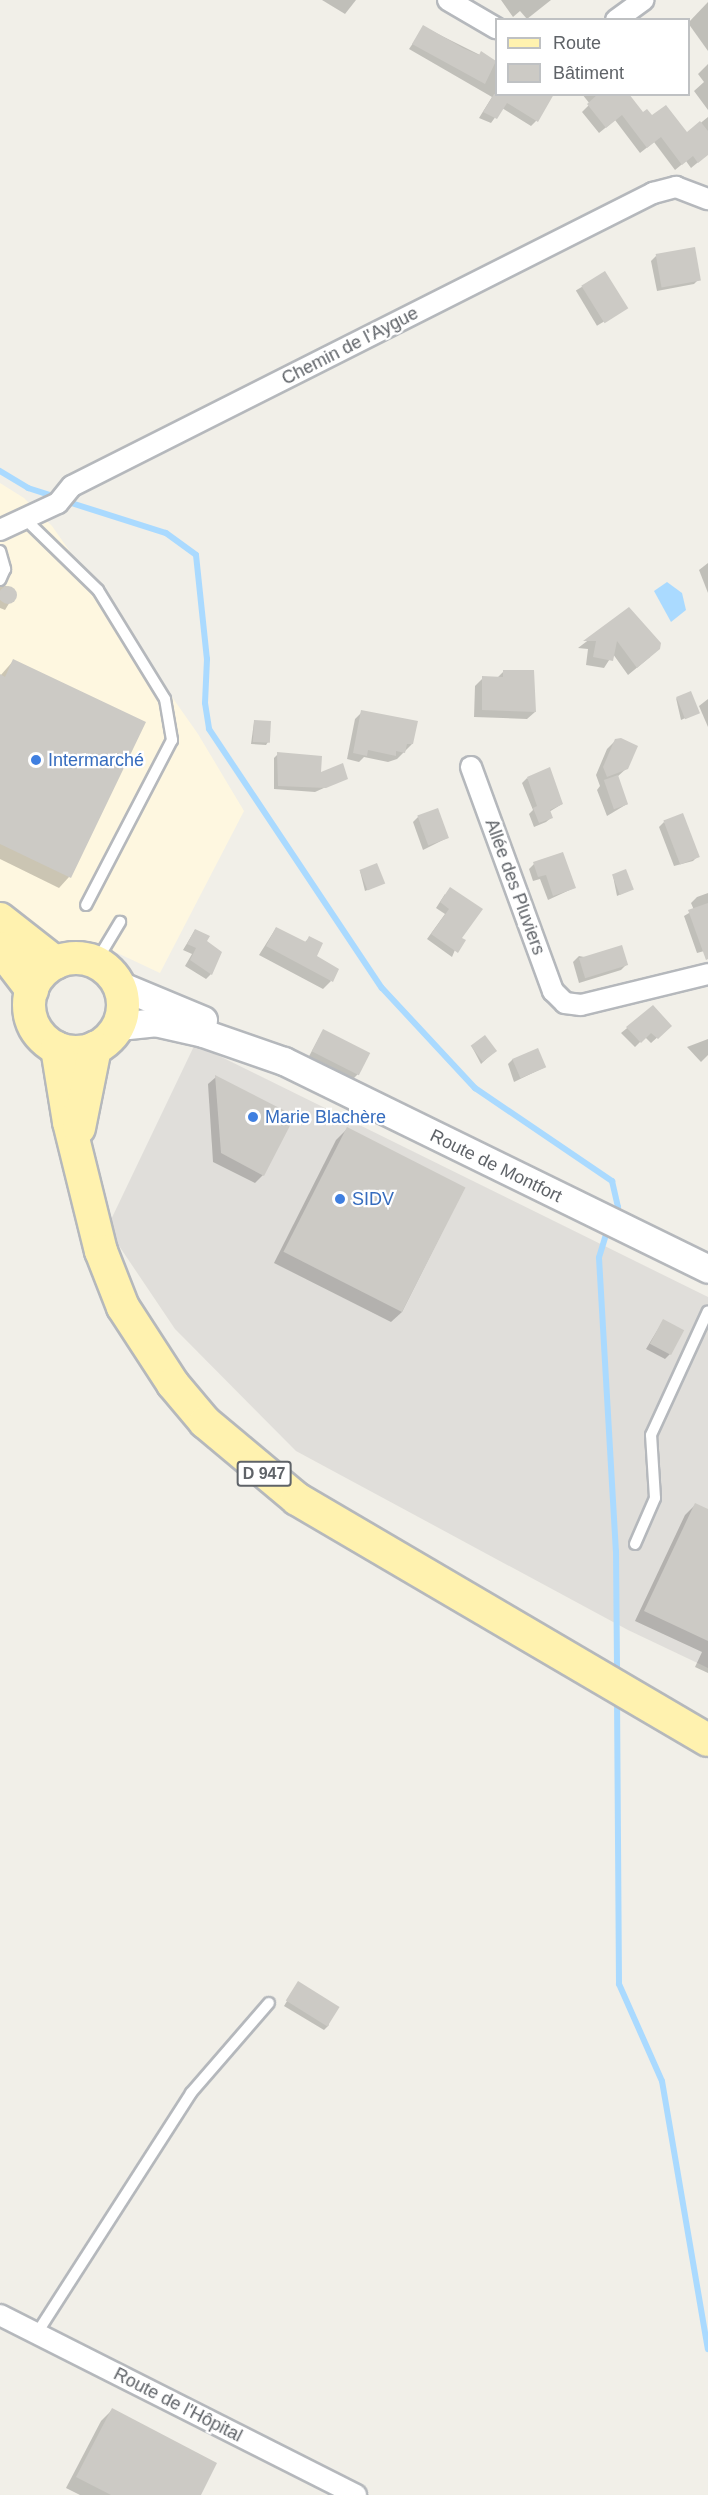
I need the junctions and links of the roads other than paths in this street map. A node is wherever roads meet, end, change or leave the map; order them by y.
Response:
1 (448, 0) edge
2 (644, 0) edge
3 (619, 18) edge
4 (495, 27) edge
5 (708, 199) edge
6 (25, 519) junction
7 (0, 530) edge
8 (0, 551) edge
9 (0, 580) edge
10 (471, 766) dead end
11 (86, 905) dead end
12 (0, 919) edge
13 (120, 922) dead end
14 (0, 948) edge
15 (96, 962) junction
16 (57, 963) junction
17 (708, 974) edge
18 (119, 985) junction
19 (32, 990) junction
20 (119, 1026) junction
21 (57, 1048) junction
22 (95, 1048) junction
23 (284, 1061) junction
24 (77, 1150) junction
25 (708, 1269) edge
26 (708, 1311) edge
27 (635, 1544) dead end
28 (708, 1740) edge
29 (269, 2003) dead end
30 (0, 2315) edge
31 (36, 2333) junction
32 (356, 2495) edge

1 - 4 street
2 - 3 street
5 - 6 street, Chemin de l'Aygue
6 - 7 street, Chemin de l'Aygue
6 - 11 lane
8 - 9 lane
10 - 17 street, Allée des Pluviers
12 - 16 main road
13 - 15 lane
14 - 19 main road
15 - 16 main road
15 - 18 main road
16 - 19 main road
18 - 20 main road
18 - 23 main road, Route de Montfort
19 - 21 main road
20 - 22 main road
20 - 23 main road, Route de Montfort
21 - 22 main road
21 - 24 main road, D 947
22 - 24 main road, D 947
23 - 25 main road, Route de Montfort
24 - 28 main road, D 947
26 - 27 lane
29 - 31 lane
30 - 31 street, Route de l'Hôpital
31 - 32 street, Route de l'Hôpital

